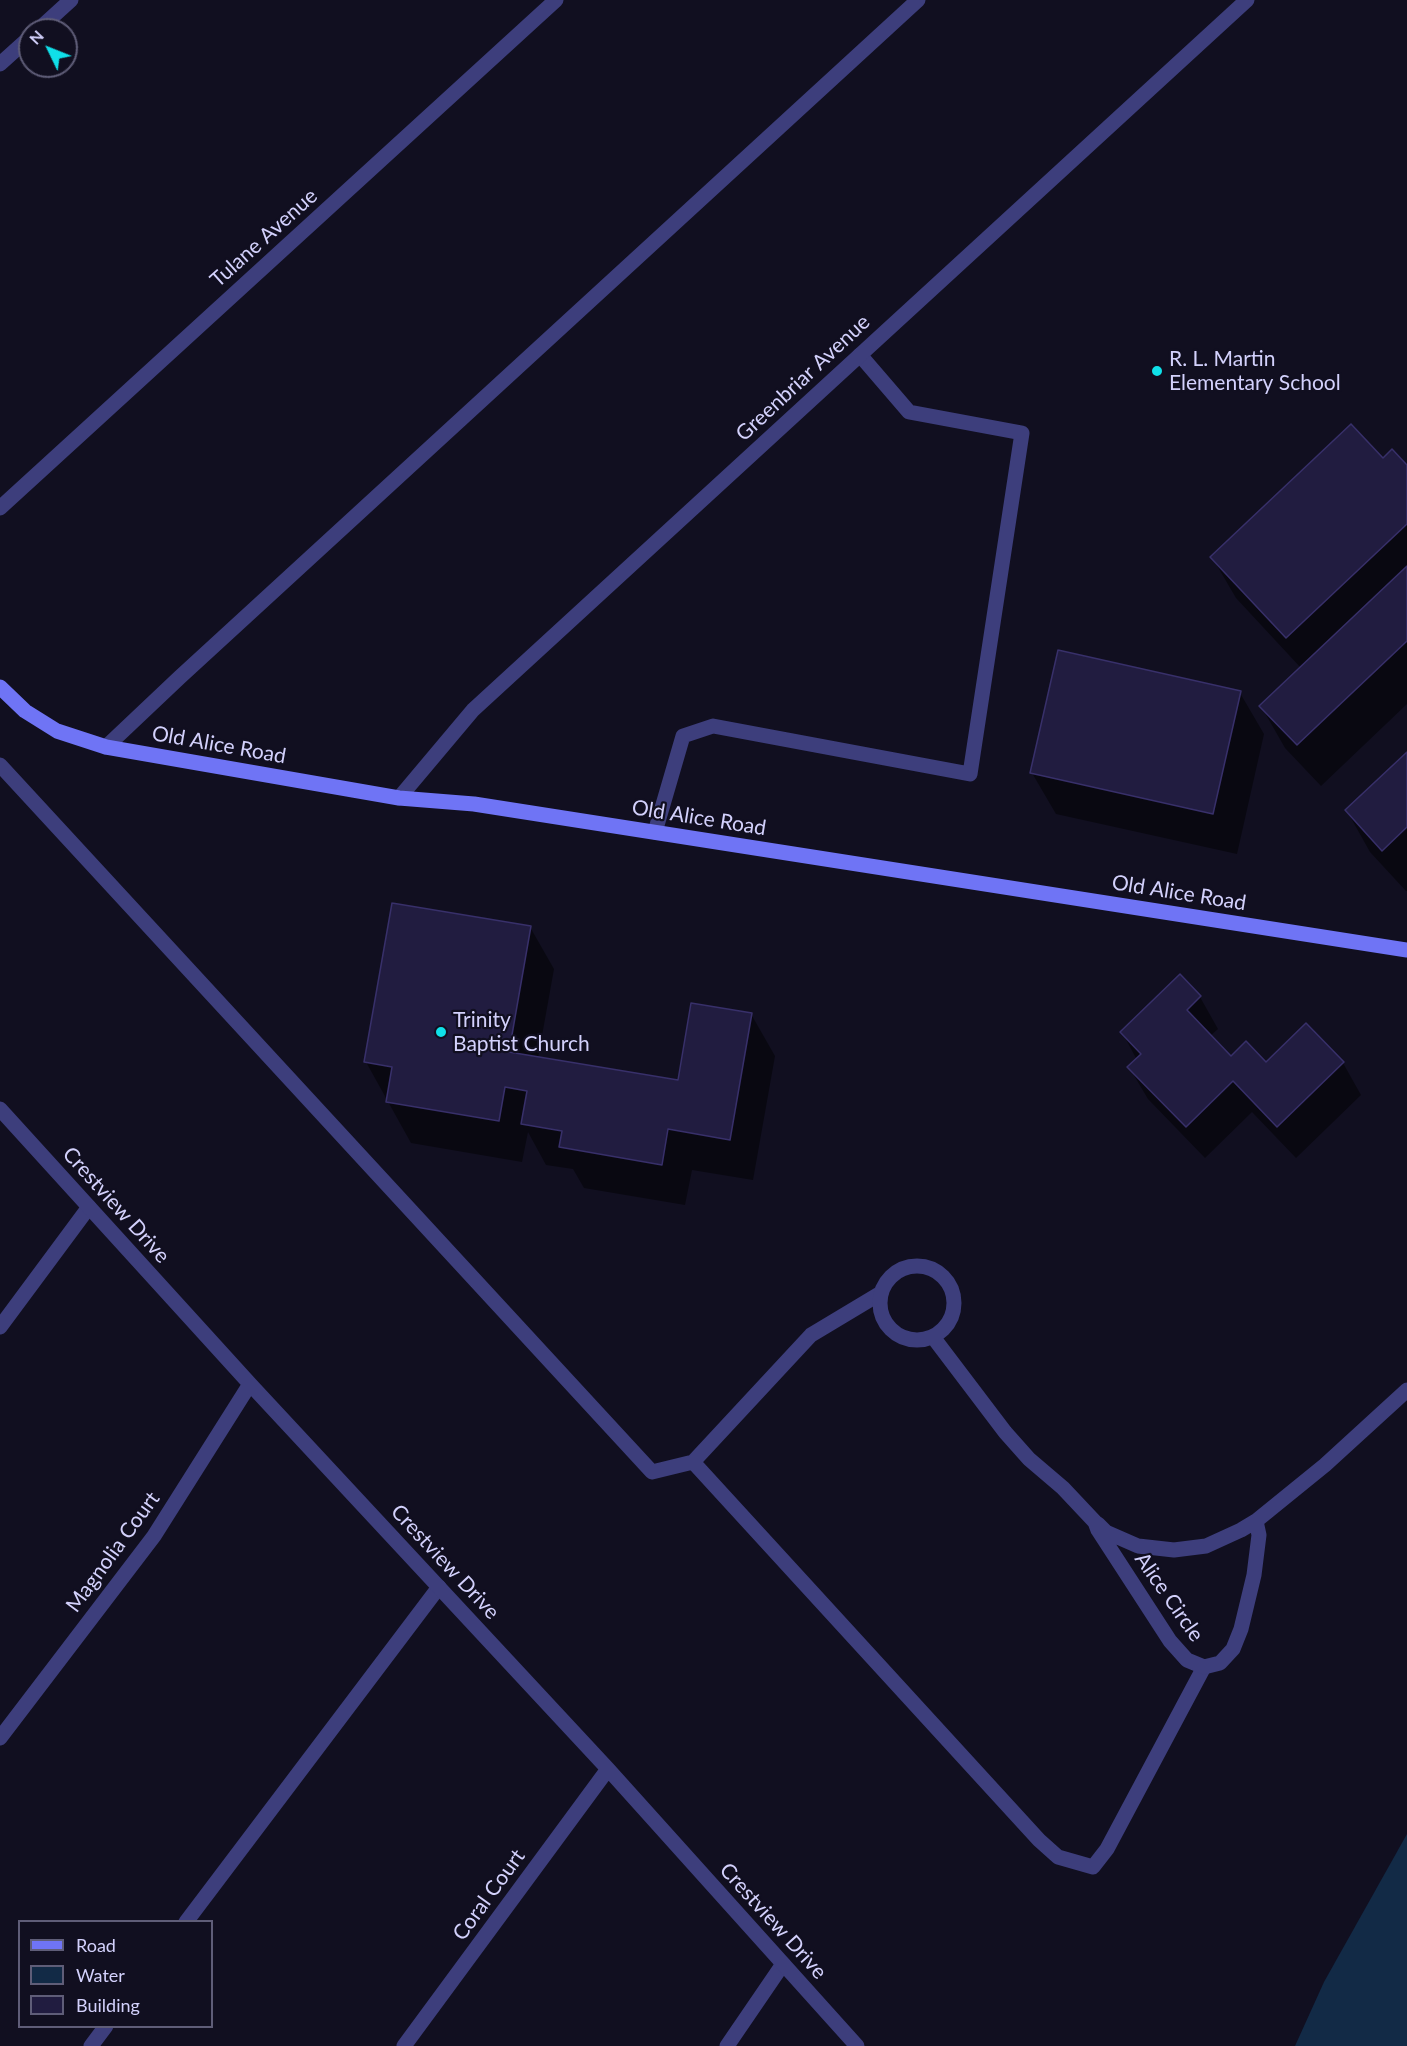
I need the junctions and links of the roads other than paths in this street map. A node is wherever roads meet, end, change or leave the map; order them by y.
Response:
1 (71, 0) edge
2 (556, 0) edge
3 (918, 0) edge
4 (1247, 0) edge
5 (51, 18) edge
6 (18, 48) edge
7 (0, 64) edge
8 (860, 355) junction
9 (0, 508) edge
10 (0, 687) edge
11 (106, 747) junction
12 (0, 765) edge
13 (399, 798) junction
14 (655, 832) junction
15 (1407, 950) edge
16 (0, 1109) edge
17 (89, 1208) junction
18 (881, 1293) junction
19 (0, 1327) edge
20 (933, 1338) junction
21 (250, 1384) junction
22 (1407, 1390) edge
23 (693, 1462) junction
24 (1256, 1521) junction
25 (1095, 1522) junction
26 (439, 1587) junction
27 (1204, 1667) junction
28 (0, 1738) edge
29 (608, 1769) junction
30 (188, 1920) edge
31 (783, 1964) junction
32 (104, 2028) edge
33 (91, 2046) edge
34 (404, 2046) edge
35 (727, 2046) edge
36 (857, 2046) edge

1 - 5 street
2 - 9 street, Tulane Avenue
3 - 11 street
4 - 8 street, Greenbriar Avenue
6 - 7 street
8 - 13 street, Greenbriar Avenue
8 - 14 street
10 - 11 street, Old Alice Road
11 - 13 street, Old Alice Road
12 - 23 street
13 - 14 street, Old Alice Road
14 - 15 street, Old Alice Road
16 - 17 street, Crestview Drive
17 - 19 street
17 - 21 street, Crestview Drive
18 - 20 street
18 - 20 street
18 - 23 street
20 - 25 street, Alice Circle
21 - 26 street, Crestview Drive
21 - 28 street, Magnolia Court
22 - 24 street, Alice Circle
23 - 27 street
24 - 25 street, Alice Circle
24 - 27 street, Alice Circle
25 - 27 street, Alice Circle
26 - 29 street, Crestview Drive
26 - 30 street
29 - 31 street, Crestview Drive
29 - 34 street, Coral Court
31 - 35 street
31 - 36 street, Crestview Drive
32 - 33 street

